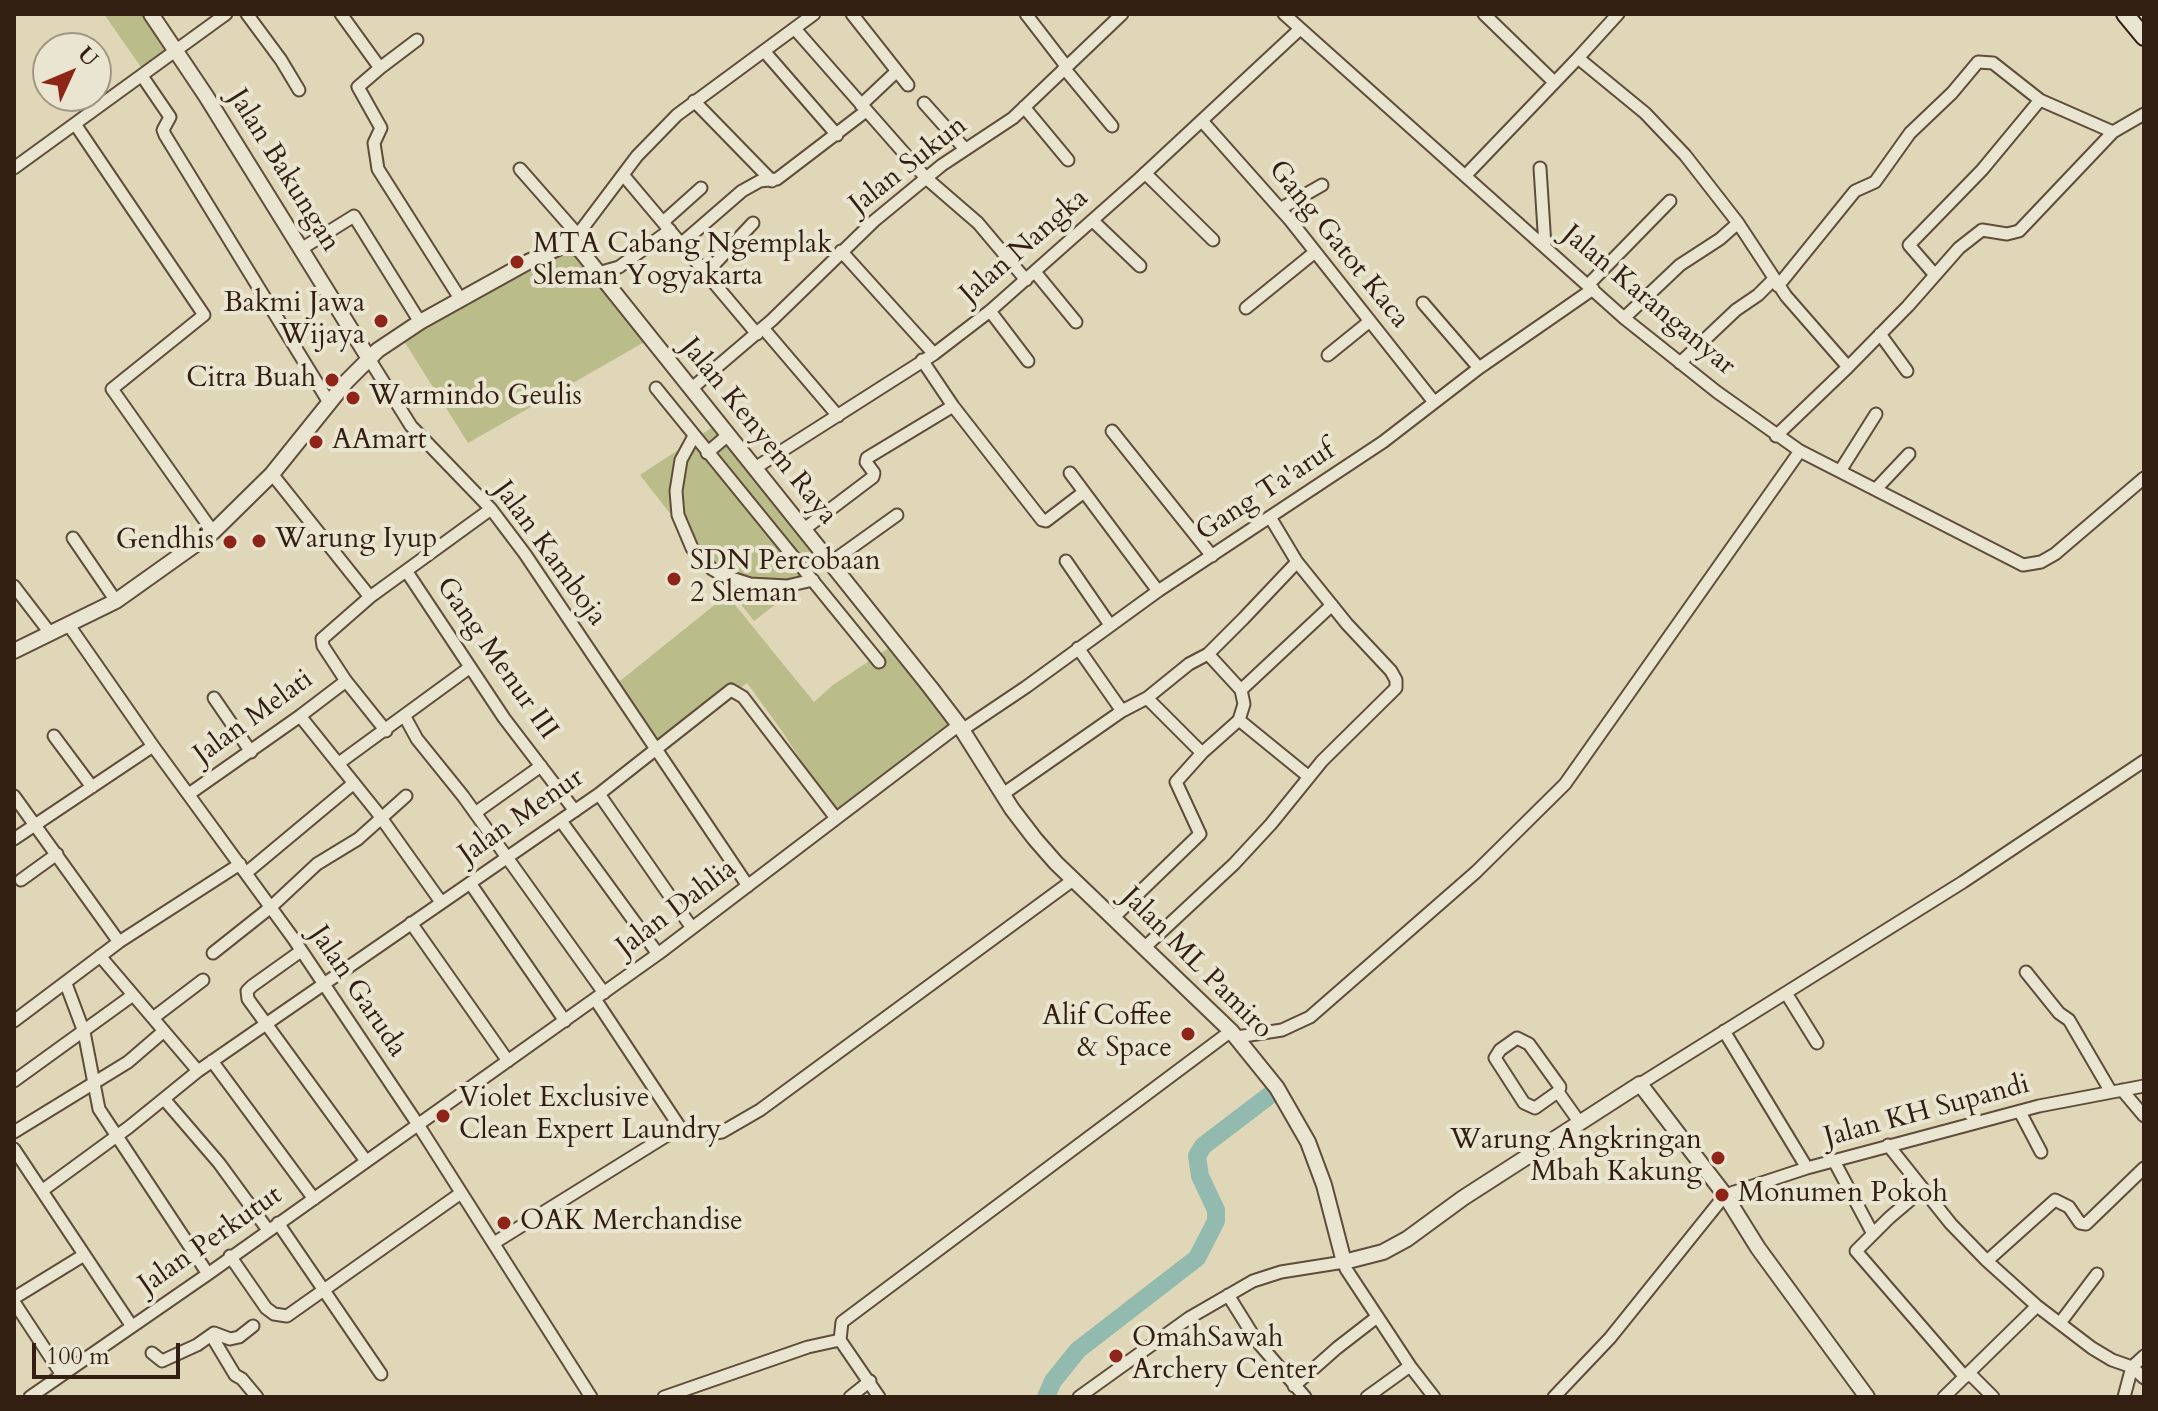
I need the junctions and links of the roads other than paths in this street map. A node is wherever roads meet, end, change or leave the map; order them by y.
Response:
1 (151, 14) edge
2 (226, 14) edge
3 (247, 14) edge
4 (341, 14) edge
5 (814, 14) edge
6 (852, 14) edge
7 (1026, 14) edge
8 (1122, 14) edge
9 (1284, 14) edge
10 (1484, 14) edge
11 (1618, 14) edge
12 (2125, 14) edge
13 (795, 29) junction
14 (1300, 29) junction
15 (2144, 37) edge
16 (417, 40) dead end
17 (176, 51) junction
18 (764, 51) junction
19 (1578, 58) junction
20 (1065, 67) junction
21 (380, 68) junction
22 (897, 71) junction
23 (142, 76) junction
24 (1553, 81) junction
25 (908, 85) dead end
26 (299, 90) dead end
27 (2040, 100) junction
28 (694, 101) junction
29 (924, 103) dead end
30 (1024, 107) junction
31 (863, 108) junction
32 (2144, 114) edge
33 (1202, 121) junction
34 (75, 124) junction
35 (1112, 126) dead end
36 (2113, 132) junction
37 (837, 135) junction
38 (965, 149) junction
39 (1068, 160) dead end
40 (14, 168) edge
41 (1540, 168) dead end
42 (520, 169) dead end
43 (1145, 173) junction
44 (1466, 175) junction
45 (624, 176) junction
46 (926, 178) junction
47 (772, 181) junction
48 (1322, 185) dead end
49 (701, 188) dead end
50 (1670, 201) dead end
51 (1280, 209) junction
52 (1093, 221) junction
53 (753, 223) dead end
54 (1738, 223) junction
55 (666, 226) junction
56 (575, 238) junction
57 (1213, 240) dead end
58 (682, 243) junction
59 (1545, 246) junction
60 (301, 249) junction
61 (841, 251) junction
62 (1315, 252) junction
63 (1140, 266) dead end
64 (707, 272) junction
65 (598, 273) junction
66 (1935, 275) junction
67 (1031, 276) junction
68 (1776, 282) junction
69 (1590, 287) junction
70 (461, 300) junction
71 (1423, 303) dead end
72 (1246, 308) dead end
73 (990, 311) junction
74 (1624, 318) junction
75 (1370, 321) junction
76 (420, 322) junction
77 (1076, 322) dead end
78 (760, 331) junction
79 (1880, 334) junction
80 (934, 354) junction
81 (1328, 355) dead end
82 (368, 357) junction
83 (922, 360) junction
84 (1028, 361) dead end
85 (1680, 363) junction
86 (1848, 367) junction
87 (1479, 368) junction
88 (1907, 371) dead end
89 (656, 388) dead end
90 (691, 389) junction
91 (1434, 402) junction
92 (330, 404) junction
93 (953, 406) junction
94 (1876, 414) dead end
95 (838, 416) junction
96 (1112, 431) dead end
97 (728, 435) junction
98 (694, 436) junction
99 (1776, 436) junction
100 (1800, 451) junction
101 (707, 453) junction
102 (1909, 454) dead end
103 (755, 468) junction
104 (1840, 471) junction
105 (1070, 473) dead end
106 (272, 474) junction
107 (2144, 478) edge
108 (1876, 489) junction
109 (1084, 492) junction
110 (491, 509) junction
111 (897, 515) dead end
112 (1270, 517) junction
113 (213, 532) junction
114 (807, 534) junction
115 (73, 538) dead end
116 (792, 553) junction
117 (1212, 556) junction
118 (1066, 561) dead end
119 (1297, 562) junction
120 (830, 563) junction
121 (407, 572) junction
122 (813, 580) junction
123 (14, 586) edge
124 (1158, 591) junction
125 (370, 597) junction
126 (116, 601) junction
127 (1332, 605) junction
128 (68, 624) junction
129 (1110, 625) junction
130 (50, 633) junction
131 (1078, 648) junction
132 (14, 651) edge
133 (1208, 654) junction
134 (879, 662) dead end
135 (469, 668) junction
136 (346, 681) junction
137 (1241, 690) junction
138 (214, 698) dead end
139 (1147, 698) junction
140 (1122, 711) junction
141 (300, 716) junction
142 (405, 717) junction
143 (1239, 720) junction
144 (960, 727) junction
145 (386, 731) junction
146 (54, 736) dead end
147 (153, 746) junction
148 (654, 748) junction
149 (251, 752) junction
150 (1202, 753) junction
151 (2144, 761) edge
152 (339, 763) junction
153 (541, 766) junction
154 (1309, 777) junction
155 (354, 783) junction
156 (92, 787) junction
157 (189, 794) junction
158 (599, 794) junction
159 (1003, 794) junction
160 (14, 796) edge
161 (406, 796) dead end
162 (575, 811) junction
163 (475, 813) junction
164 (381, 817) junction
165 (835, 817) junction
166 (561, 821) junction
167 (35, 825) junction
168 (14, 839) edge
169 (57, 854) junction
170 (508, 858) junction
171 (243, 868) junction
172 (21, 880) dead end
173 (1073, 880) junction
174 (470, 883) junction
175 (748, 886) junction
176 (441, 902) junction
177 (271, 907) junction
178 (1114, 917) junction
179 (411, 923) junction
180 (692, 928) junction
181 (119, 942) junction
182 (1145, 947) junction
183 (301, 951) junction
184 (213, 953) dead end
185 (658, 954) junction
186 (100, 956) junction
187 (2026, 972) dead end
188 (203, 980) dead end
189 (322, 983) junction
190 (66, 984) junction
191 (1786, 993) junction
192 (133, 995) junction
193 (599, 996) junction
194 (153, 1018) junction
195 (14, 1021) edge
196 (565, 1021) junction
197 (266, 1025) junction
198 (164, 1031) junction
199 (1724, 1031) junction
200 (84, 1032) junction
201 (1234, 1034) junction
202 (1817, 1043) dead end
203 (212, 1061) junction
204 (508, 1061) junction
205 (198, 1071) junction
206 (14, 1081) edge
207 (94, 1083) junction
208 (1640, 1084) junction
209 (2144, 1086) edge
210 (2116, 1091) junction
211 (1558, 1092) junction
212 (164, 1099) junction
213 (2020, 1112) junction
214 (2144, 1116) edge
215 (417, 1123) junction
216 (1580, 1123) junction
217 (14, 1132) edge
218 (683, 1132) junction
219 (116, 1137) junction
220 (1888, 1145) junction
221 (14, 1149) edge
222 (2041, 1152) dead end
223 (366, 1161) junction
224 (1834, 1161) junction
225 (18, 1162) edge
226 (1807, 1168) junction
227 (2144, 1168) edge
228 (1923, 1189) junction
229 (43, 1190) junction
230 (461, 1193) junction
231 (1725, 1195) junction
232 (314, 1199) junction
233 (273, 1227) junction
234 (1873, 1234) junction
235 (494, 1243) junction
236 (84, 1255) junction
237 (230, 1256) junction
238 (1987, 1261) junction
239 (1344, 1262) junction
240 (208, 1274) junction
241 (2097, 1274) dead end
242 (323, 1291) junction
243 (1228, 1295) junction
244 (14, 1300) edge
245 (2037, 1306) junction
246 (1377, 1317) junction
247 (2060, 1323) junction
248 (131, 1325) junction
249 (253, 1326) dead end
250 (211, 1335) junction
251 (840, 1340) junction
252 (152, 1353) dead end
253 (2144, 1356) edge
254 (1410, 1366) junction
255 (2132, 1367) junction
256 (381, 1374) dead end
257 (62, 1375) junction
258 (1967, 1375) junction
259 (2144, 1378) edge
260 (870, 1381) junction
261 (1294, 1386) junction
262 (30, 1397) edge
263 (257, 1397) edge
264 (591, 1397) edge
265 (664, 1397) edge
266 (850, 1397) edge
267 (879, 1397) edge
268 (1079, 1397) edge
269 (1305, 1397) edge
270 (1367, 1397) edge
271 (1434, 1397) edge
272 (1554, 1397) edge
273 (1867, 1397) edge
274 (1944, 1397) edge
275 (1993, 1397) edge
276 (2124, 1397) edge

1 - 17 street, Jalan Bakungan
2 - 17 street
3 - 26 street
4 - 21 street
5 - 13 street
6 - 22 street
7 - 20 street
8 - 20 street, Jalan Sukun
9 - 14 street, Jalan Karanganyar
10 - 24 street
11 - 19 street
12 - 15 main road
13 - 18 street
13 - 31 street
14 - 33 street, Jalan Nangka
14 - 44 street, Jalan Karanganyar
16 - 21 street
17 - 23 street
17 - 60 street, Jalan Bakungan
18 - 28 street
18 - 37 street
19 - 24 street
19 - 54 street
20 - 30 street, Jalan Sukun
20 - 35 street
21 - 70 street
22 - 25 street
22 - 31 street
23 - 34 street
23 - 92 street
24 - 44 street
27 - 36 street
27 - 66 street
27 - 68 street
28 - 45 street
28 - 47 street
29 - 38 street
30 - 38 street, Jalan Sukun
30 - 39 street
31 - 37 street
31 - 46 street
32 - 36 street
33 - 43 street, Jalan Nangka
33 - 51 street, Gang Gatot Kaca
34 - 40 street
34 - 113 street
36 - 66 street
37 - 47 street
38 - 46 street, Jalan Sukun
41 - 59 street
42 - 56 street
43 - 52 street, Jalan Nangka
43 - 57 street
44 - 59 street, Jalan Karanganyar
45 - 55 street
45 - 56 street
46 - 61 street, Jalan Sukun
46 - 67 street
47 - 58 street
48 - 51 street
49 - 55 street
50 - 69 street, Gang Ta'aruf
51 - 62 street, Gang Gatot Kaca
52 - 63 street
52 - 67 street, Jalan Nangka
53 - 64 street
54 - 68 street
54 - 74 street
55 - 58 street
55 - 65 street
56 - 65 street, Jalan Kenyem Raya
56 - 70 street
58 - 64 street
59 - 69 street, Jalan Karanganyar
60 - 76 street
60 - 82 street, Jalan Bakungan
61 - 78 street, Jalan Sukun
61 - 80 street
62 - 72 street
62 - 75 street, Gang Gatot Kaca
64 - 78 street
65 - 90 street, Jalan Kenyem Raya
66 - 79 street
67 - 73 street, Jalan Nangka
67 - 77 street
68 - 85 street
68 - 86 street
69 - 74 street, Jalan Karanganyar
69 - 87 street, Gang Ta'aruf
70 - 76 street
71 - 87 street
73 - 80 street, Jalan Nangka
73 - 84 street
74 - 85 street, Jalan Karanganyar
75 - 81 street
75 - 91 street, Gang Gatot Kaca
76 - 82 street
78 - 90 street, Jalan Sukun
78 - 95 street
79 - 86 street
79 - 88 street
80 - 83 street, Jalan Nangka
82 - 92 street
82 - 110 street, Jalan Kamboja
83 - 93 street
83 - 95 street, Jalan Nangka
85 - 99 street, Jalan Karanganyar
86 - 99 street
87 - 91 street, Gang Ta'aruf
89 - 98 street
90 - 97 street, Jalan Kenyem Raya
91 - 112 street, Gang Ta'aruf
92 - 106 street
93 - 109 street
93 - 114 street
94 - 104 street
95 - 103 street, Jalan Nangka
96 - 117 street
97 - 101 street
97 - 103 street, Jalan Kenyem Raya
98 - 101 street
98 - 122 street
99 - 100 street, Jalan Karanganyar
100 - 104 street, Jalan Karanganyar
100 - 201 street
101 - 116 street
102 - 108 street
103 - 114 street, Jalan Kenyem Raya
104 - 108 street, Jalan Karanganyar
105 - 109 street
106 - 113 street
106 - 125 street
107 - 108 street, Jalan Karanganyar
109 - 124 street
110 - 121 street
110 - 148 street, Jalan Kamboja
111 - 120 street
112 - 117 street, Gang Ta'aruf
112 - 119 street
113 - 126 street
114 - 116 street
114 - 120 street, Jalan Kenyem Raya
115 - 126 street
116 - 122 street
117 - 124 street, Gang Ta'aruf
118 - 129 street
119 - 127 street
119 - 133 street
120 - 144 street, Jalan Kenyem Raya
121 - 125 street
121 - 135 street, Gang Menur III
122 - 134 street
123 - 130 street
124 - 129 street, Gang Ta'aruf
125 - 136 street
126 - 128 street
127 - 137 street
127 - 154 street
128 - 130 street
128 - 147 street, Jalan Garuda
129 - 131 street, Gang Ta'aruf
130 - 132 street
131 - 140 street
131 - 144 street, Gang Ta'aruf
133 - 137 street
133 - 139 street
135 - 142 street
135 - 153 street, Gang Menur III
136 - 141 street, Jalan Melati
136 - 145 street
137 - 143 street
138 - 149 street
139 - 140 street
139 - 150 street
140 - 159 street
141 - 149 street, Jalan Melati
141 - 152 street
142 - 145 street
142 - 163 street
143 - 150 street
143 - 154 street
144 - 159 street, Jalan ML Pamiro
144 - 165 street, Jalan Dahlia
145 - 152 street
146 - 156 street
147 - 156 street
147 - 157 street, Jalan Garuda
148 - 158 street, Jalan Menur
148 - 165 street, Jalan Menur
148 - 175 street, Jalan Kamboja
149 - 157 street, Jalan Melati
150 - 178 street
151 - 191 street
152 - 155 street
153 - 162 street, Gang Menur III
153 - 163 street
154 - 182 street
155 - 164 street
155 - 171 street
156 - 167 street
157 - 171 street, Jalan Garuda
158 - 162 street, Jalan Menur
158 - 180 street
159 - 173 street, Jalan ML Pamiro
160 - 167 street
161 - 164 street
162 - 166 street, Jalan Menur
163 - 170 street
164 - 176 street
164 - 177 street
165 - 175 street, Jalan Dahlia
166 - 170 street, Jalan Menur
166 - 185 street
167 - 168 street
167 - 169 street
169 - 172 street
169 - 181 street
170 - 174 street, Jalan Menur
170 - 193 street
171 - 177 street, Jalan Garuda
171 - 181 street
173 - 178 street, Jalan ML Pamiro
173 - 218 street
174 - 176 street, Jalan Menur
174 - 196 street
175 - 180 street, Jalan Dahlia
176 - 179 street, Jalan Menur
177 - 183 street, Jalan Garuda
177 - 184 street
178 - 182 street, Jalan ML Pamiro
179 - 189 street, Jalan Menur
179 - 204 street
180 - 185 street, Jalan Dahlia
181 - 186 street
182 - 201 street, Jalan ML Pamiro
183 - 189 street, Jalan Garuda
183 - 197 street
185 - 193 street, Jalan Dahlia
186 - 190 street
186 - 192 street
187 - 210 street
188 - 194 street
189 - 197 street, Jalan Menur
189 - 215 street, Jalan Garuda
190 - 195 street
190 - 200 street
191 - 199 street
191 - 202 street
192 - 194 street
192 - 200 street
193 - 196 street, Jalan Dahlia
193 - 218 street
194 - 198 street
196 - 204 street, Jalan Dahlia
197 - 203 street, Jalan Menur
197 - 223 street
198 - 205 street
198 - 207 street
199 - 208 street
199 - 226 street
200 - 206 street
200 - 207 street
201 - 239 street, Jalan ML Pamiro
201 - 251 street
203 - 205 street, Jalan Menur
203 - 232 street
204 - 215 street, Jalan Dahlia
205 - 212 street, Jalan Menur
207 - 217 street
207 - 219 street
208 - 216 street
208 - 231 street
209 - 210 street, Jalan KH Supandi
210 - 213 street, Jalan KH Supandi
210 - 214 street
211 - 211 street
211 - 216 street
212 - 219 street, Jalan Menur
212 - 233 street
213 - 220 street, Jalan KH Supandi
213 - 222 street
215 - 223 street, Jalan Perkutut
215 - 230 street, Jalan Garuda
216 - 239 street
218 - 235 street
219 - 229 street, Jalan Menur
219 - 240 street
220 - 224 street, Jalan KH Supandi
220 - 228 street
221 - 225 street
223 - 232 street, Jalan Perkutut
224 - 226 street, Jalan KH Supandi
224 - 234 street
225 - 229 street
226 - 231 street, Jalan KH Supandi
227 - 238 street
228 - 234 street
228 - 238 street
229 - 236 street
230 - 235 street, Jalan Garuda
230 - 242 street
231 - 272 street
231 - 273 street
232 - 233 street, Jalan Perkutut
233 - 237 street, Jalan Perkutut
233 - 242 street
234 - 258 street
235 - 264 street, Jalan Garuda
236 - 244 street
236 - 248 street
237 - 240 street, Jalan Perkutut
237 - 242 street
238 - 245 street
239 - 243 street
239 - 246 street
240 - 248 street, Jalan Perkutut
241 - 247 street
242 - 256 street
243 - 261 street
243 - 268 street
244 - 257 street
245 - 247 street
245 - 258 street
246 - 254 street
246 - 261 street
247 - 255 street
248 - 257 street, Jalan Perkutut
249 - 250 street
250 - 252 street
250 - 263 street
251 - 260 street
251 - 265 street
253 - 255 street
254 - 270 street
254 - 271 street
255 - 259 street
255 - 276 street
257 - 262 street, Jalan Perkutut
258 - 274 street
258 - 275 street
260 - 266 street
260 - 267 street
261 - 269 street

